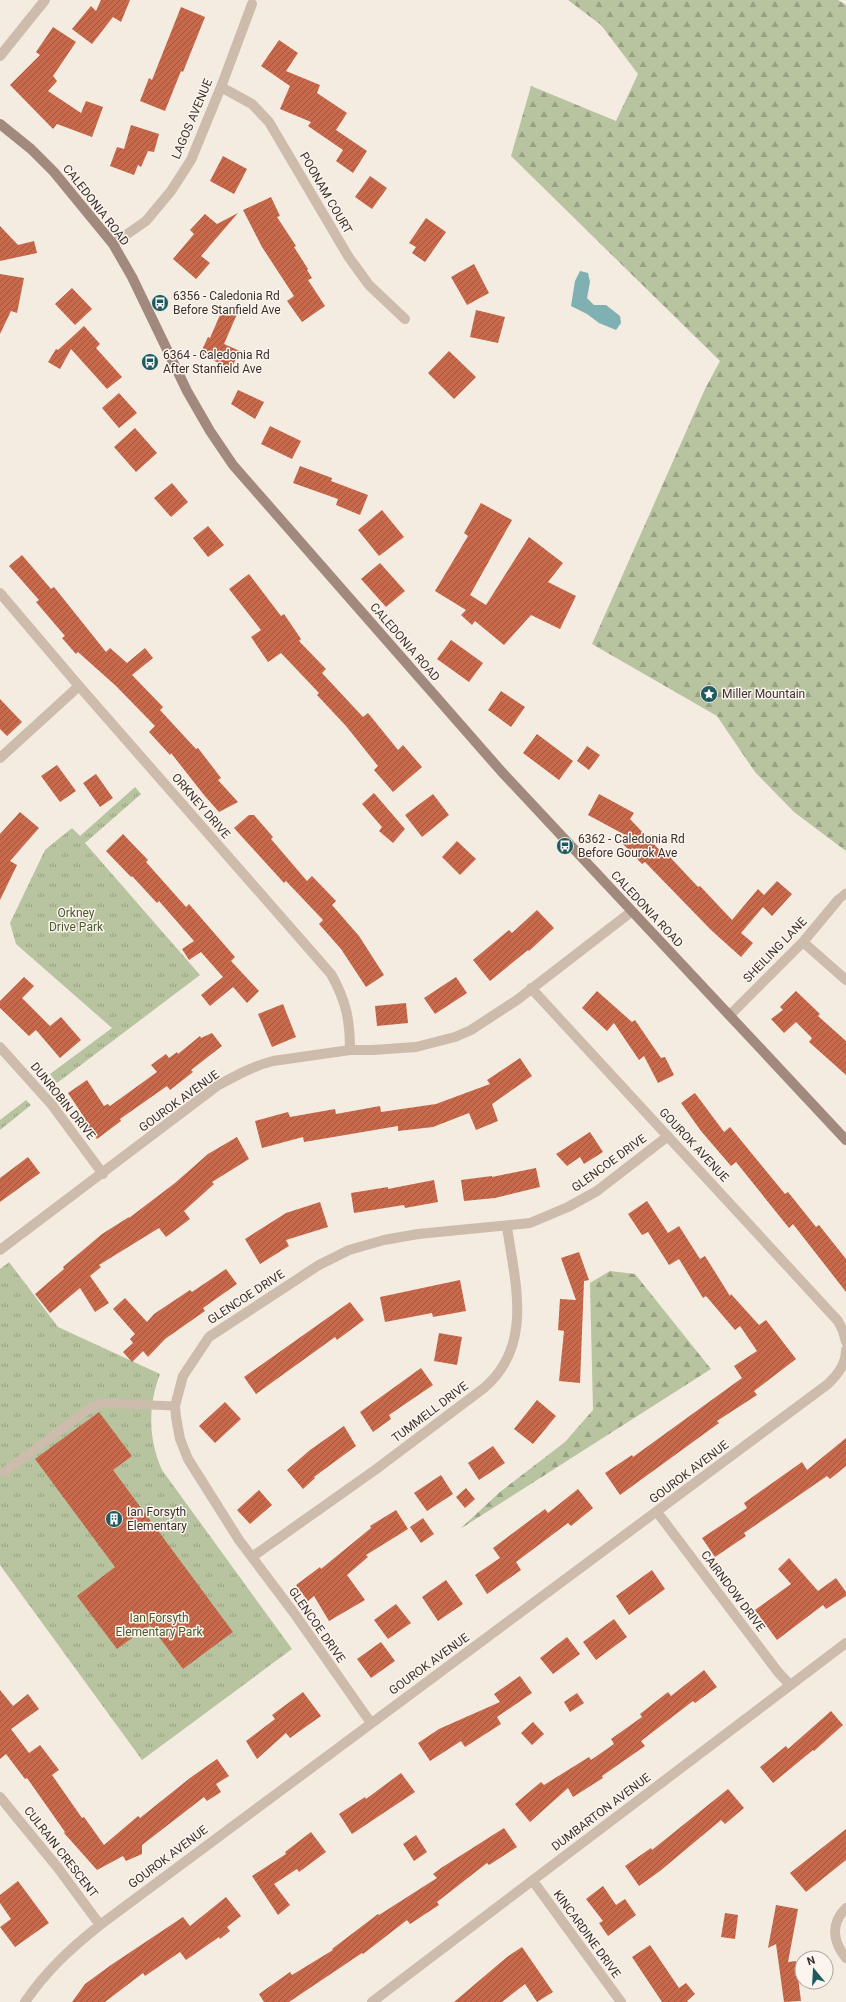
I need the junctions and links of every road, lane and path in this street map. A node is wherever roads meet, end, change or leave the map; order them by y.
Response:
1 (45, 0) edge
2 (252, 4) dead end
3 (0, 56) edge
4 (221, 87) junction
5 (0, 124) edge
6 (113, 244) junction
7 (405, 319) dead end
8 (0, 593) edge
9 (79, 686) junction
10 (0, 758) edge
11 (846, 893) edge
12 (838, 900) joint
13 (631, 912) junction
14 (803, 942) junction
15 (846, 980) edge
16 (531, 988) junction
17 (730, 1015) junction
18 (0, 1047) edge
19 (350, 1050) junction
20 (668, 1136) junction
21 (846, 1140) edge
22 (103, 1174) junction
23 (507, 1227) junction
24 (0, 1250) edge
25 (846, 1342) edge
26 (846, 1350) edge
27 (175, 1406) junction
28 (4, 1472) dead end
29 (657, 1512) junction
30 (252, 1557) junction
31 (846, 1643) edge
32 (790, 1685) junction
33 (371, 1723) junction
34 (0, 1797) edge
35 (533, 1881) junction
36 (846, 1908) edge
37 (100, 1925) junction
38 (846, 1958) edge
39 (25, 2002) edge
40 (372, 2002) edge
41 (621, 2002) edge

1 - 3 street
2 - 4 street, LAGOS AVENUE
4 - 6 street, LAGOS AVENUE
4 - 7 street, POONAM COURT
5 - 6 street, CALEDONIA ROAD
6 - 13 street, CALEDONIA ROAD
8 - 9 street, ORKNEY DRIVE
9 - 10 street
9 - 19 street, ORKNEY DRIVE
11 - 12 lane
12 - 14 street, SHEILING LANE
13 - 16 street, GOUROK AVENUE
13 - 17 street, CALEDONIA ROAD
14 - 15 street
14 - 17 street, SHEILING LANE
16 - 19 street, GOUROK AVENUE
16 - 20 street, GOUROK AVENUE
17 - 21 street, CALEDONIA ROAD
18 - 22 street, DUNROBIN DRIVE
19 - 22 street, GOUROK AVENUE
20 - 23 street, GLENCOE DRIVE
20 - 25 street, GOUROK AVENUE
22 - 24 street, GOUROK AVENUE
23 - 27 street, GLENCOE DRIVE
23 - 30 street, TUMMELL DRIVE
26 - 29 street, GOUROK AVENUE
27 - 28 lane
27 - 30 street, GLENCOE DRIVE
29 - 32 street, CAIRNDOW DRIVE
29 - 33 street, GOUROK AVENUE
30 - 33 street, GLENCOE DRIVE
31 - 32 street, DUMBARTON AVENUE
32 - 35 street, DUMBARTON AVENUE
33 - 37 street, GOUROK AVENUE
34 - 37 street, CULRAIN CRESCENT
35 - 40 street, DUMBARTON AVENUE
35 - 41 street, KINCARDINE DRIVE
36 - 38 street
37 - 39 street, GOUROK AVENUE

